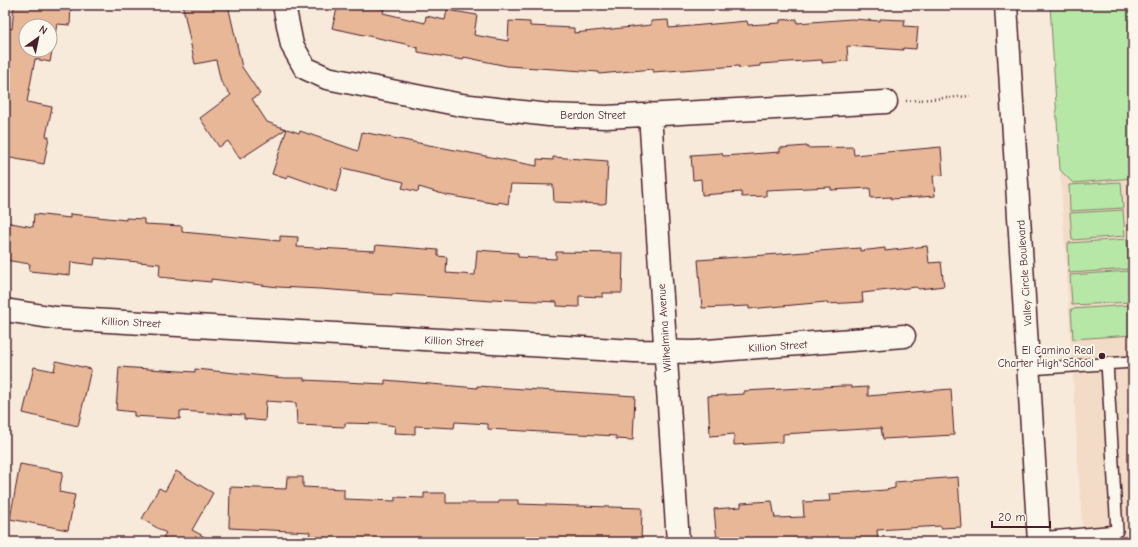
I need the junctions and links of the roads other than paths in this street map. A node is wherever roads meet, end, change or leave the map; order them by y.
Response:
1 (284, 5) edge
2 (1006, 5) edge
3 (886, 102) dead end
4 (650, 114) junction
5 (6, 317) edge
6 (904, 336) dead end
7 (666, 352) junction
8 (1133, 362) edge
9 (1107, 363) junction
10 (1029, 369) junction
11 (1039, 540) edge
12 (678, 542) edge

1 - 4 street, Berdon Street
2 - 10 street, Valley Circle Boulevard
3 - 4 street, Berdon Street
4 - 7 street, Wilhelmina Avenue
5 - 7 street, Killion Street
6 - 7 street, Killion Street
7 - 12 street, Wilhelmina Avenue
8 - 9 lane
9 - 10 lane
9 - 11 lane
10 - 11 street, Valley Circle Boulevard

